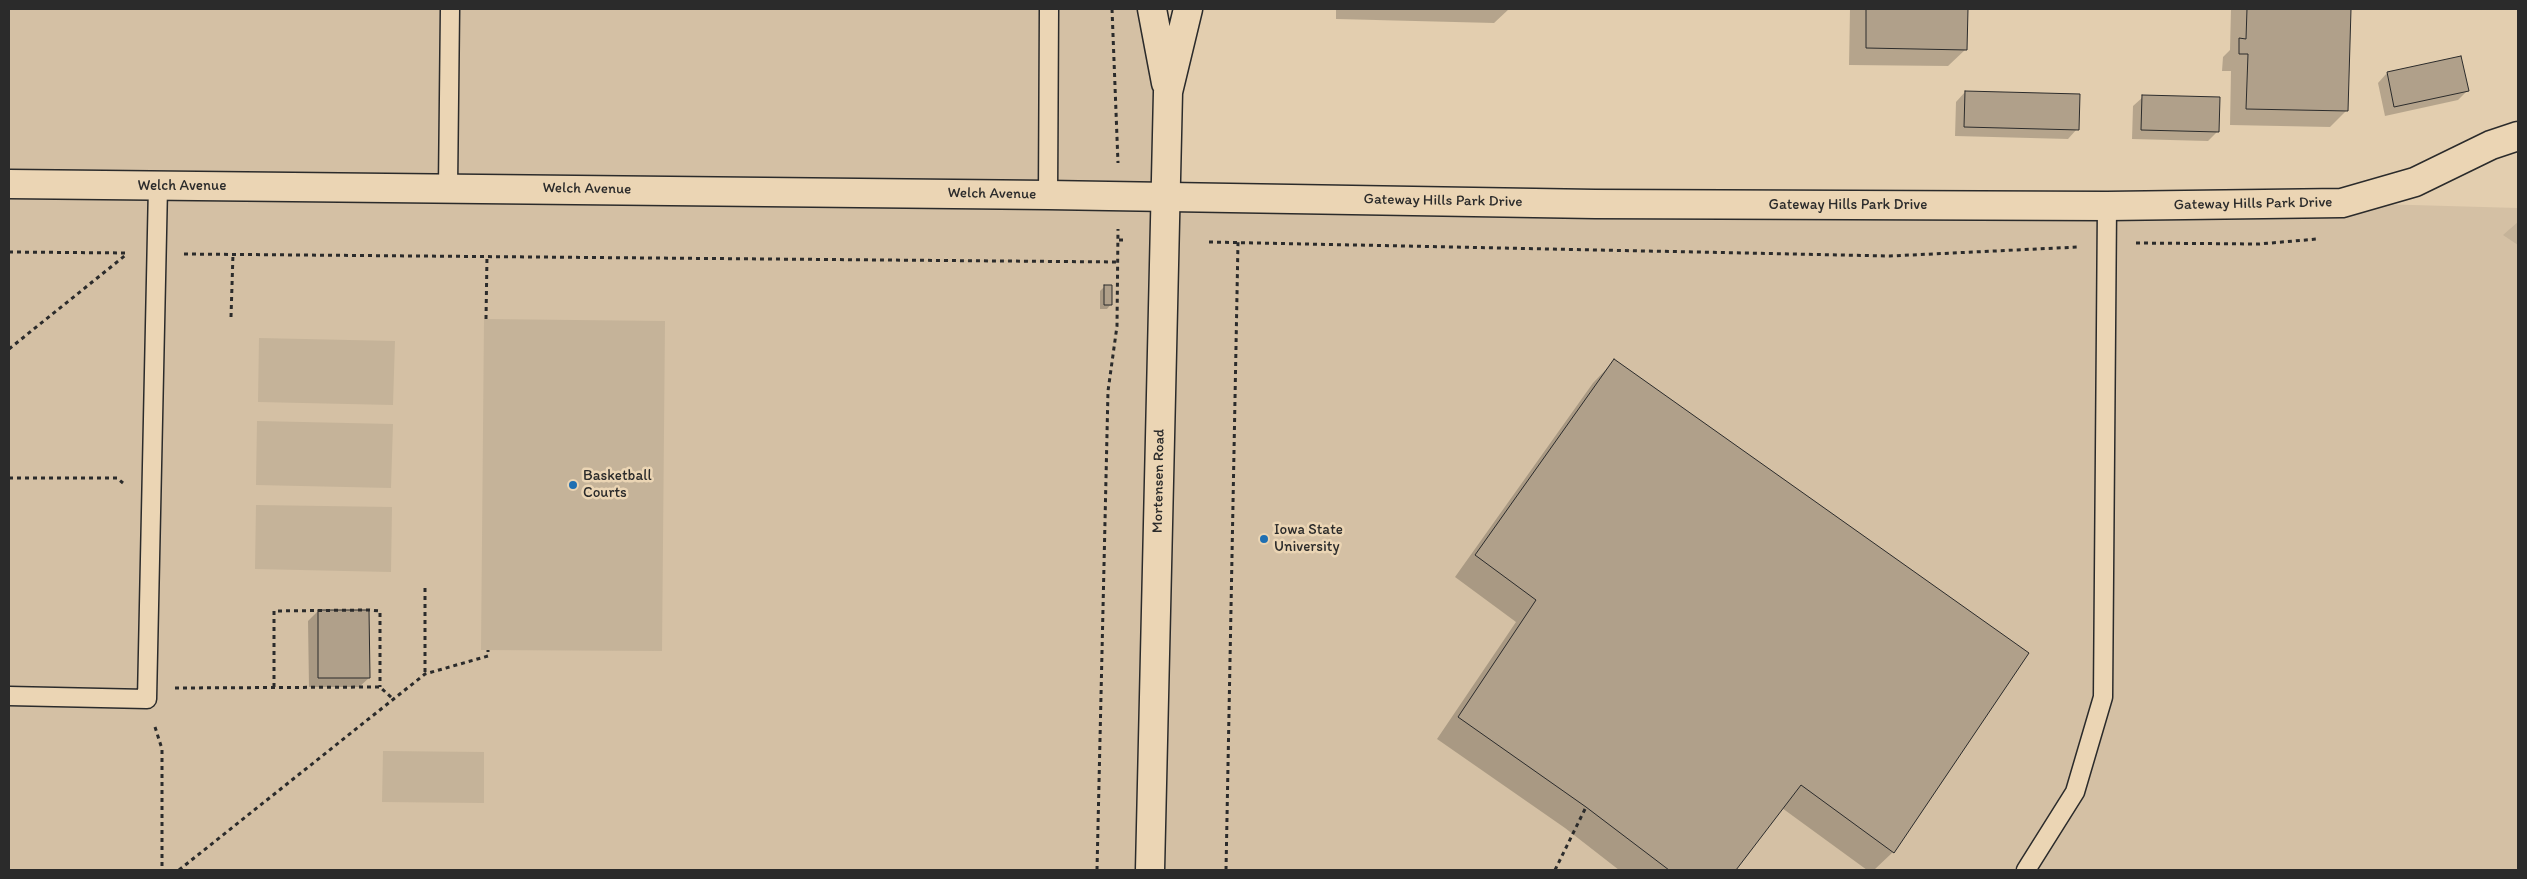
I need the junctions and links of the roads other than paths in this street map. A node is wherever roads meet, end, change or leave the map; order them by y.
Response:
1 (450, 9) edge
2 (1049, 9) edge
3 (1152, 9) edge
4 (1188, 9) edge
5 (1168, 92) junction
6 (2518, 136) edge
7 (9, 184) edge
8 (158, 186) junction
9 (448, 187) junction
10 (1048, 195) junction
11 (1165, 196) junction
12 (2107, 206) junction
13 (9, 696) edge
14 (1150, 870) edge
15 (2026, 870) edge

1 - 9 lane
2 - 10 lane
3 - 5 street, Mortensen Road
4 - 5 street, Mortensen Road
5 - 11 street, Mortensen Road
6 - 12 street, Gateway Hills Park Drive
7 - 8 street, Welch Avenue
8 - 9 street, Welch Avenue
8 - 13 lane
9 - 10 street, Welch Avenue
10 - 11 street, Welch Avenue
11 - 12 street, Gateway Hills Park Drive
11 - 14 street, Mortensen Road
12 - 15 lane

